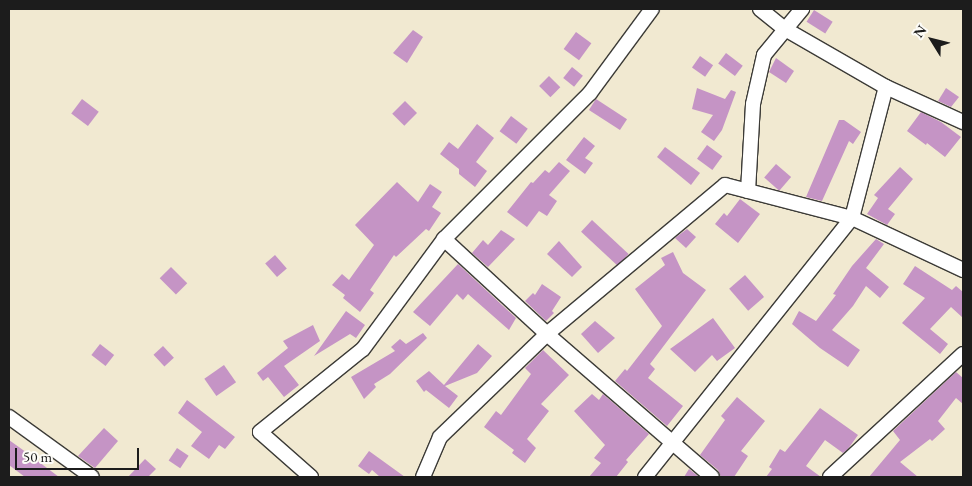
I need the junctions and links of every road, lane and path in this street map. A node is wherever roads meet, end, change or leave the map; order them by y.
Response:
1 (652, 9) edge
2 (760, 9) edge
3 (802, 9) edge
4 (785, 29) junction
5 (886, 87) junction
6 (963, 122) edge
7 (748, 191) junction
8 (852, 218) junction
9 (444, 239) junction
10 (963, 270) edge
11 (546, 334) junction
12 (963, 354) edge
13 (9, 417) edge
14 (672, 442) junction
15 (92, 477) edge
16 (311, 477) edge
17 (423, 477) edge
18 (646, 477) edge
19 (712, 477) edge
20 (830, 477) edge

1 - 9 street
2 - 4 street
3 - 4 street
4 - 5 street
4 - 7 street
5 - 6 street
5 - 8 street
7 - 8 street
7 - 11 street
8 - 10 street
8 - 14 street
9 - 11 street
9 - 16 street
11 - 14 street
11 - 17 street
12 - 20 street
13 - 15 street
14 - 18 street
14 - 19 street

